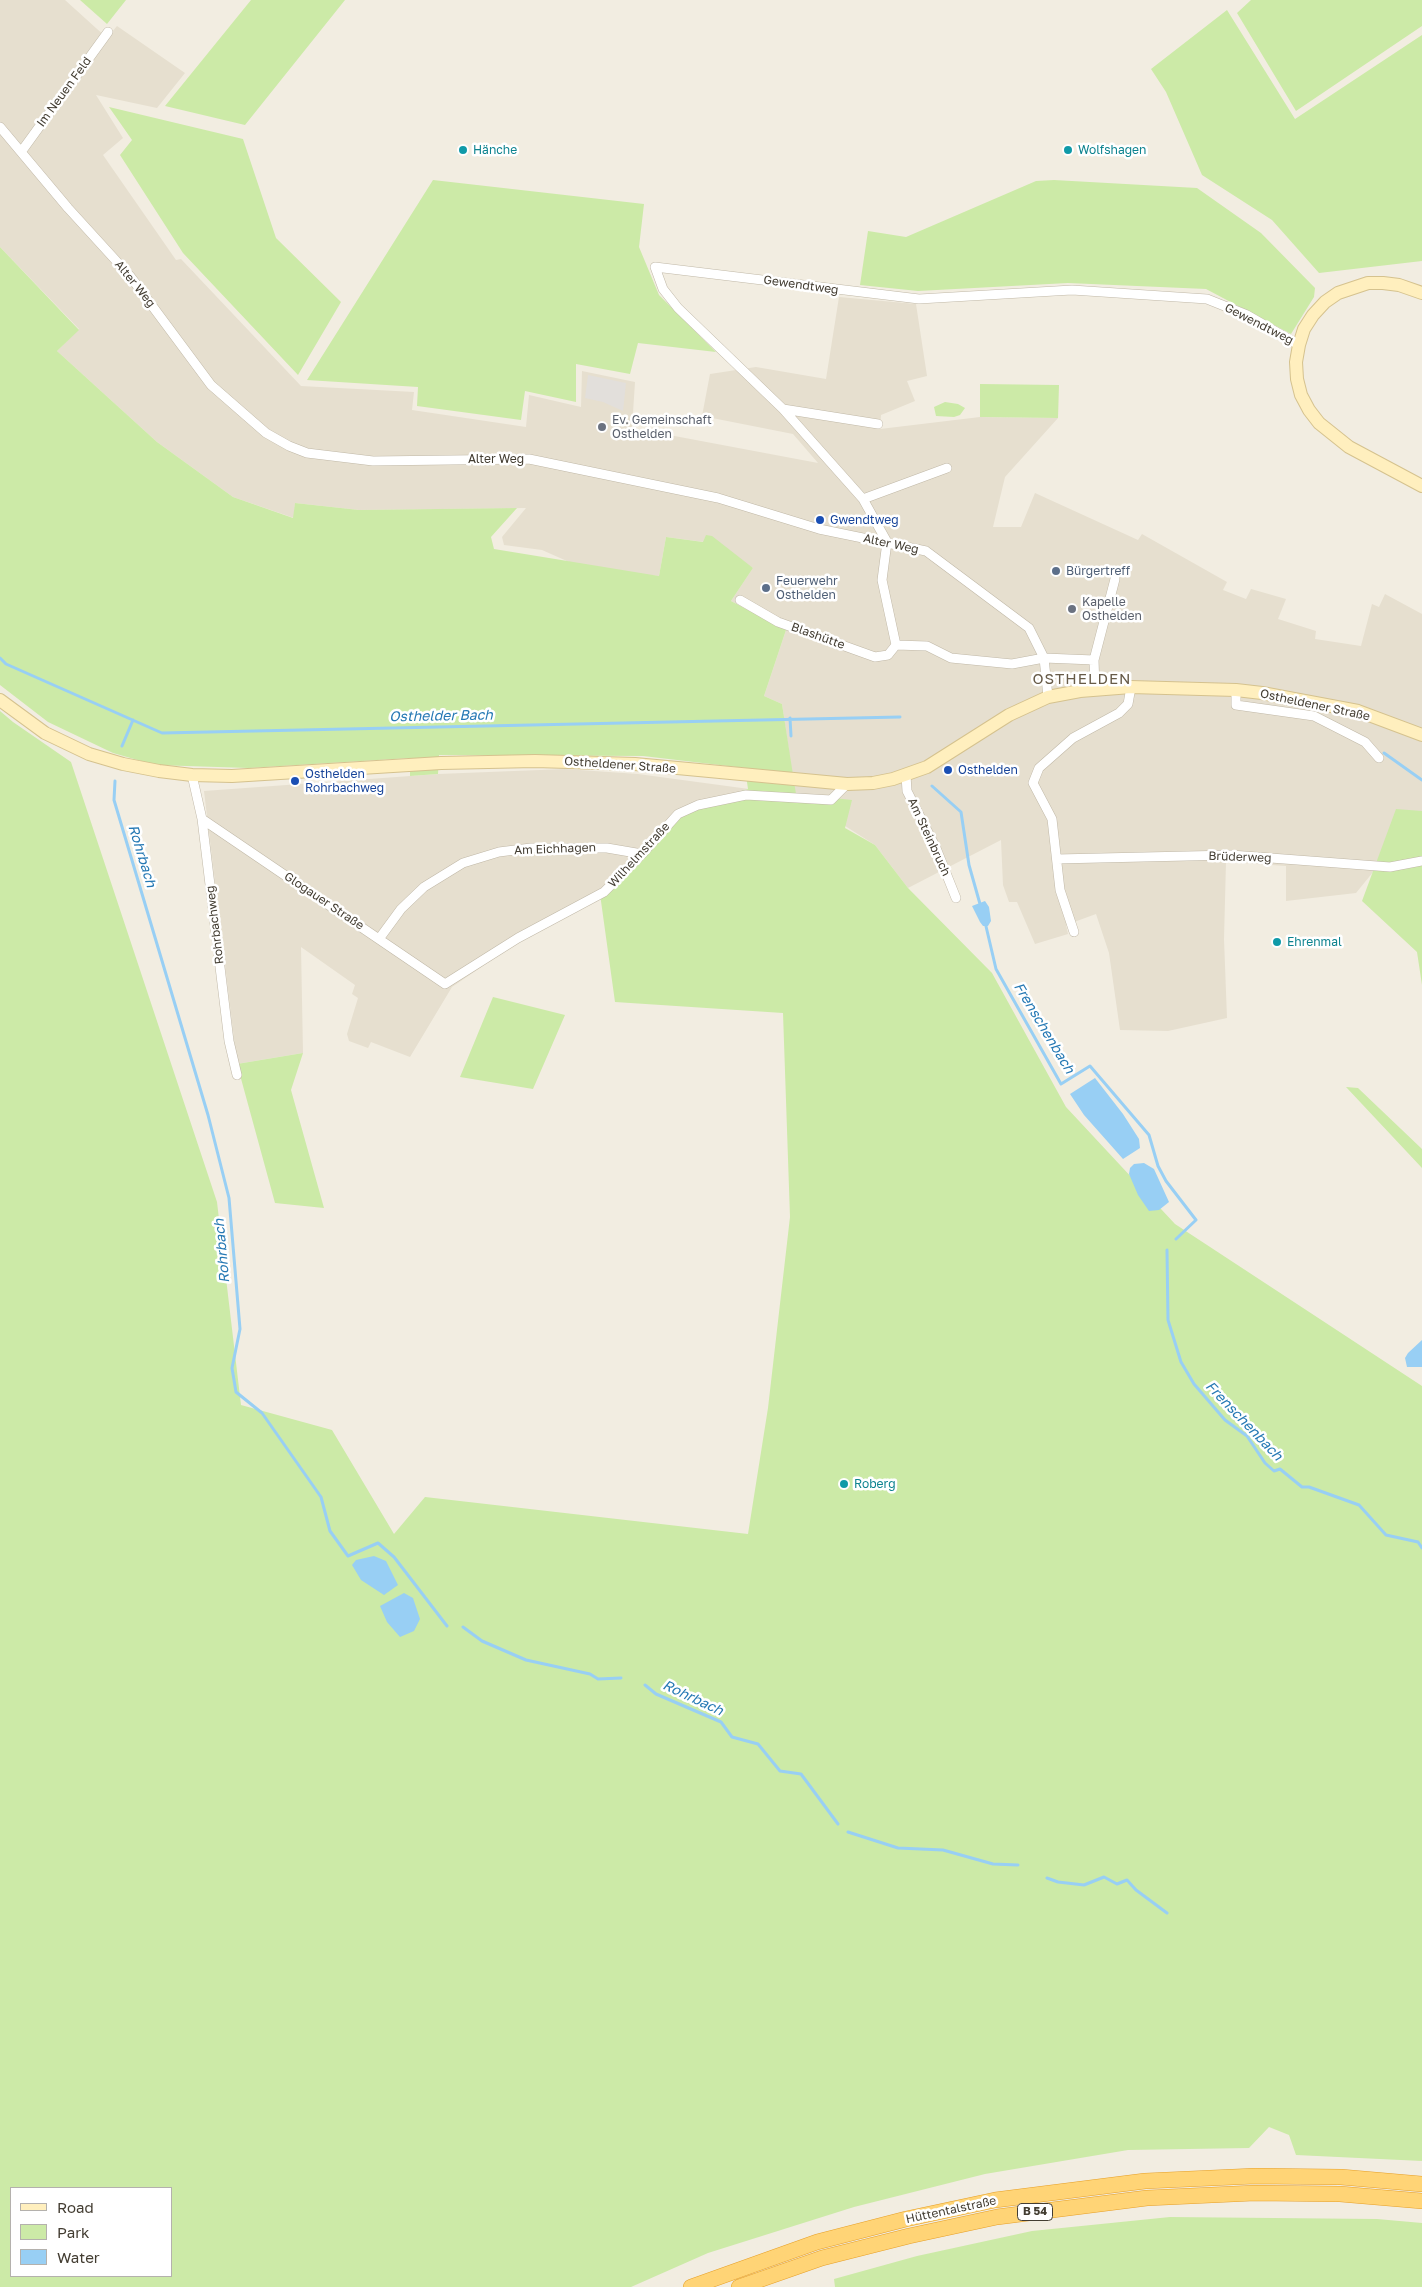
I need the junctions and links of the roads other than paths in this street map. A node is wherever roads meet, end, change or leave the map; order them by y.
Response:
1 (108, 32) dead end
2 (0, 127) edge
3 (20, 152) junction
4 (1422, 293) edge
5 (1299, 345) junction
6 (783, 409) junction
7 (878, 424) dead end
8 (947, 468) dead end
9 (1422, 486) edge
10 (863, 499) junction
11 (887, 542) junction
12 (1116, 578) dead end
13 (740, 600) dead end
14 (896, 645) junction
15 (1044, 658) junction
16 (1094, 660) junction
17 (1131, 687) junction
18 (1095, 689) junction
19 (1236, 690) junction
20 (1048, 697) junction
21 (0, 700) edge
22 (1422, 735) edge
23 (1379, 758) dead end
24 (192, 775) junction
25 (906, 775) junction
26 (847, 784) junction
27 (202, 819) junction
28 (642, 854) junction
29 (1057, 859) junction
30 (1422, 861) edge
31 (956, 898) dead end
32 (1074, 932) dead end
33 (379, 939) junction
34 (445, 984) joint
35 (237, 1075) dead end
36 (1422, 2184) edge
37 (1422, 2201) edge
38 (691, 2287) edge
39 (739, 2287) edge

1 - 3 street, Im Neuen Feld
2 - 3 street, Alter Weg
3 - 11 street, Alter Weg
4 - 5 main road
5 - 6 street, Gewendtweg
5 - 9 main road
6 - 7 street
6 - 10 street, Gewendtweg
8 - 10 street
10 - 11 street, Gewendtweg
11 - 14 street
11 - 15 street, Alter Weg
12 - 16 street
13 - 14 street, Blashütte
14 - 15 street
15 - 16 street
15 - 20 street, Alter Weg
16 - 18 street
17 - 18 main road, Ostheldener Straße
17 - 19 main road, Ostheldener Straße
17 - 29 street
18 - 20 main road, Ostheldener Straße
19 - 22 main road, Ostheldener Straße
19 - 23 street, Ostheldener Straße
20 - 25 main road, Ostheldener Straße
21 - 24 main road, Ostheldener Straße
24 - 26 main road, Ostheldener Straße
24 - 27 street, Rohrbachweg
25 - 26 main road, Ostheldener Straße
25 - 31 street, Am Steinbruch
26 - 28 street, Wilhelmstraße
27 - 33 street, Glogauer Straße
27 - 35 street, Rohrbachweg
28 - 33 street, Am Eichhagen
28 - 34 street, Wilhelmstraße
29 - 30 street, Brüderweg
29 - 32 street
33 - 34 street, Glogauer Straße
36 - 38 highway, Hüttentalstraße / B 54
37 - 39 highway, Hüttentalstraße / B 54

